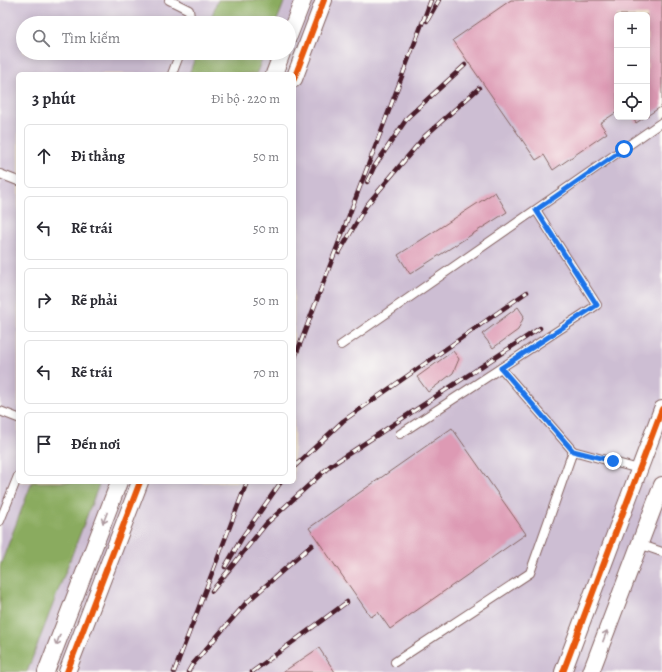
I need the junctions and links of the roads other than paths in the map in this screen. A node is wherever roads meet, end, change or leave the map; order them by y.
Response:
1 (169, 0) edge
2 (303, 0) edge
3 (324, 0) edge
4 (190, 16) edge
5 (296, 18) edge
6 (177, 60) edge
7 (279, 60) edge
8 (173, 72) edge
9 (275, 72) edge
10 (296, 73) edge
11 (662, 122) edge
12 (0, 174) edge
13 (16, 180) edge
14 (536, 210) junction
15 (341, 345) dead end
16 (501, 368) junction
17 (662, 409) edge
18 (0, 411) edge
19 (16, 417) edge
20 (400, 434) dead end
21 (573, 451) junction
22 (639, 468) junction
23 (16, 481) edge
24 (117, 484) edge
25 (139, 484) edge
26 (662, 484) edge
27 (0, 521) edge
28 (639, 544) junction
29 (662, 552) edge
30 (394, 662) dead end
31 (46, 672) edge
32 (67, 672) edge
33 (563, 672) edge
34 (591, 672) edge

1 - 4 lane
2 - 5 street
3 - 10 street
6 - 8 lane
7 - 9 street
11 - 14 lane
12 - 13 lane
14 - 15 lane
14 - 16 lane
16 - 20 lane
16 - 21 lane
17 - 22 street
18 - 19 lane
21 - 22 lane
21 - 30 lane
22 - 33 street
23 - 27 lane
24 -> 31 street
25 - 32 street
26 - 28 street
28 - 29 lane
34 -> 28 street

